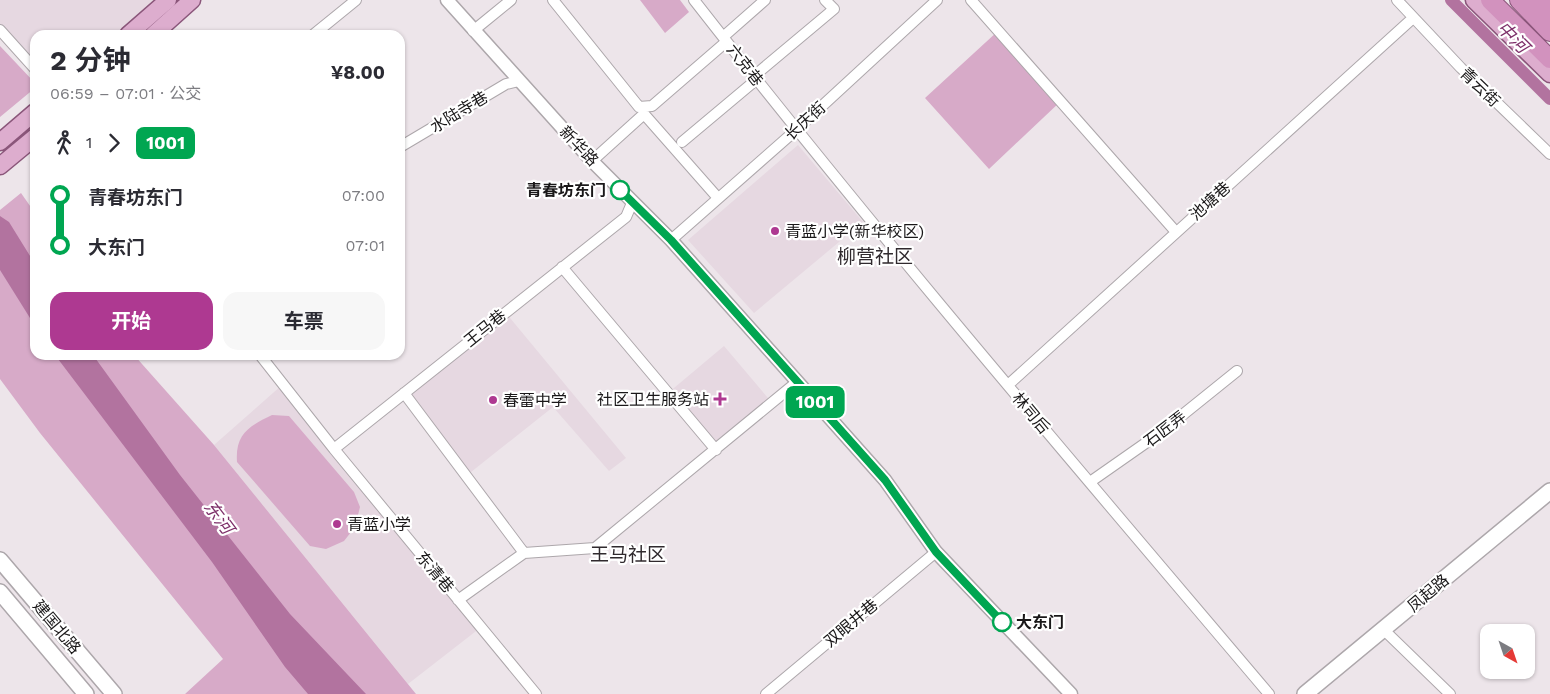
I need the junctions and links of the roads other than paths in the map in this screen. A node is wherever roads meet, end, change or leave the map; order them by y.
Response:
1 (168, 0) edge
2 (192, 0) edge
3 (356, 0) edge
4 (447, 0) edge
5 (511, 0) edge
6 (553, 0) edge
7 (694, 0) edge
8 (765, 0) edge
9 (826, 0) edge
10 (936, 0) edge
11 (971, 0) edge
12 (1397, 0) edge
13 (1474, 0) edge
14 (1490, 0) edge
15 (1519, 0) edge
16 (1531, 0) edge
17 (1539, 0) edge
18 (1550, 11) edge
19 (1413, 18) junction
20 (1550, 20) edge
21 (0, 30) edge
22 (134, 30) edge
23 (159, 30) edge
24 (319, 30) edge
25 (473, 31) junction
26 (1550, 32) edge
27 (724, 39) junction
28 (1550, 59) edge
29 (30, 63) edge
30 (1550, 74) edge
31 (756, 80) junction
32 (519, 82) junction
33 (30, 116) edge
34 (796, 130) junction
35 (30, 141) edge
36 (0, 142) edge
37 (682, 142) dead end
38 (405, 144) edge
39 (1550, 154) edge
40 (592, 161) junction
41 (0, 166) edge
42 (718, 198) junction
43 (632, 203) junction
44 (1176, 232) junction
45 (671, 240) junction
46 (562, 267) junction
47 (264, 360) edge
48 (1237, 370) dead end
49 (797, 382) junction
50 (1008, 385) junction
51 (404, 393) junction
52 (334, 449) junction
53 (716, 450) junction
54 (1090, 482) junction
55 (1550, 491) edge
56 (936, 552) junction
57 (524, 553) junction
58 (0, 560) edge
59 (0, 592) edge
60 (458, 600) junction
61 (1384, 630) junction
62 (86, 694) edge
63 (114, 694) edge
64 (536, 694) edge
65 (766, 694) edge
66 (1071, 694) edge
67 (1269, 694) edge
68 (1306, 694) edge
69 (1450, 694) edge

1 - 22 main road
2 - 23 main road
3 - 24 street
4 - 25 street, 新华路
5 - 25 street
6 - 27 street
7 - 27 street, 六克巷
8 - 27 street
9 - 31 street
10 - 34 street, 长庆街
11 - 44 street
12 - 19 street, 青云街
13 - 30 main road
14 - 28 highway
15 - 26 highway
16 - 20 main road
17 - 18 highway
19 - 39 street, 青云街
19 - 44 street, 池塘巷
21 - 29 street
25 - 32 street, 新华路
27 - 31 street, 六克巷
31 - 34 street, 六克巷
31 - 37 street
32 - 38 street, 水陆寺巷
32 - 40 street, 新华路
33 - 36 main road
34 - 42 street, 长庆街
34 - 50 street, 林司后
35 - 41 main road
40 - 42 street
40 - 43 street, 新华路
42 - 45 street, 长庆街
43 - 45 street, 新华路
43 - 46 street, 王马巷
44 - 50 street, 池塘巷
45 - 49 street, 新华路
46 - 51 street, 王马巷
46 - 53 street
47 - 52 street, 东清巷
48 - 54 street, 石匠弄
49 - 53 street
49 - 56 street, 新华路
50 - 54 street, 林司后
51 - 52 street, 王马巷
51 - 57 street
52 - 60 street, 东清巷
53 - 57 street
54 - 67 street, 林司后
55 - 61 main road, 凤起路
56 - 65 street, 双眼井巷
56 - 66 street, 新华路
57 - 60 street
58 - 63 main road, 建国北路
59 - 62 main road, 建国北路
60 - 64 street, 东清巷
61 - 68 main road, 凤起路
61 - 69 street

